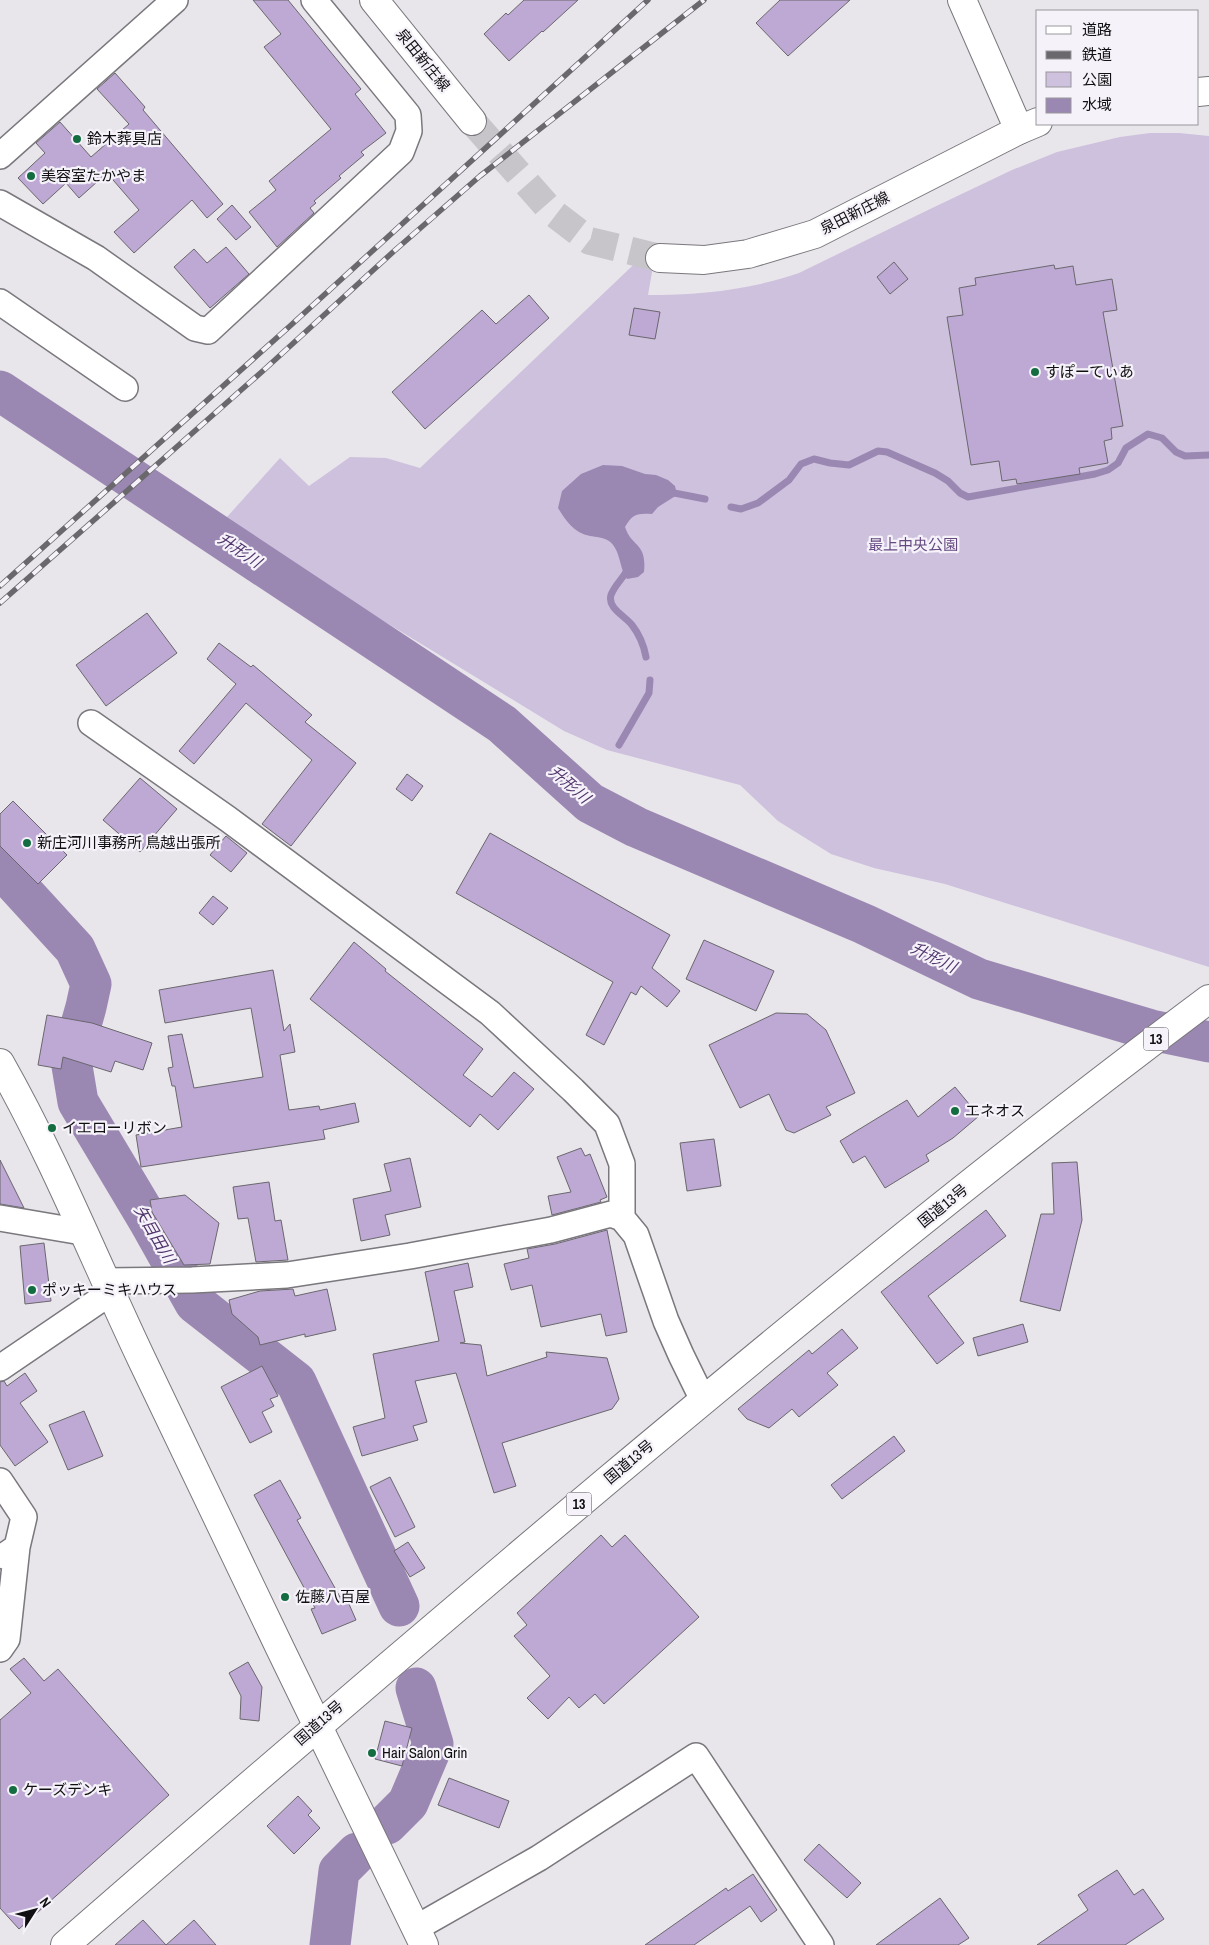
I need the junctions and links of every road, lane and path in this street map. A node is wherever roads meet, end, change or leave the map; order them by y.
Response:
1 (175, 0) edge
2 (314, 0) edge
3 (374, 0) edge
4 (962, 0) edge
5 (472, 121) tunnel mouth
6 (1029, 126) edge
7 (0, 156) edge
8 (0, 204) edge
9 (660, 258) tunnel mouth
10 (0, 302) edge
11 (126, 388) dead end
12 (91, 723) dead end
13 (1209, 999) edge
14 (0, 1063) edge
15 (0, 1218) edge
16 (622, 1218) junction
17 (82, 1232) junction
18 (108, 1287) junction
19 (0, 1368) edge
20 (703, 1400) junction
21 (0, 1482) edge
22 (8, 1553) edge
23 (0, 1649) edge
24 (317, 1725) junction
25 (420, 1937) edge
26 (819, 1944) edge
27 (65, 1945) edge

1 - 7 street
2 - 8 street
3 - 5 main road, 泉田新庄線
4 - 6 main road
6 - 9 main road, 泉田新庄線
10 - 11 street
12 - 16 street
13 - 20 main road, 国道13号 / 13
14 - 17 main road
15 - 17 street
16 - 18 street
16 - 20 street
17 - 18 main road
18 - 19 street
18 - 24 main road
20 - 24 main road, 国道13号 / 13
21 - 22 street
22 - 23 street
24 - 25 main road
24 - 27 main road, 国道13号 / 13
25 - 26 street

